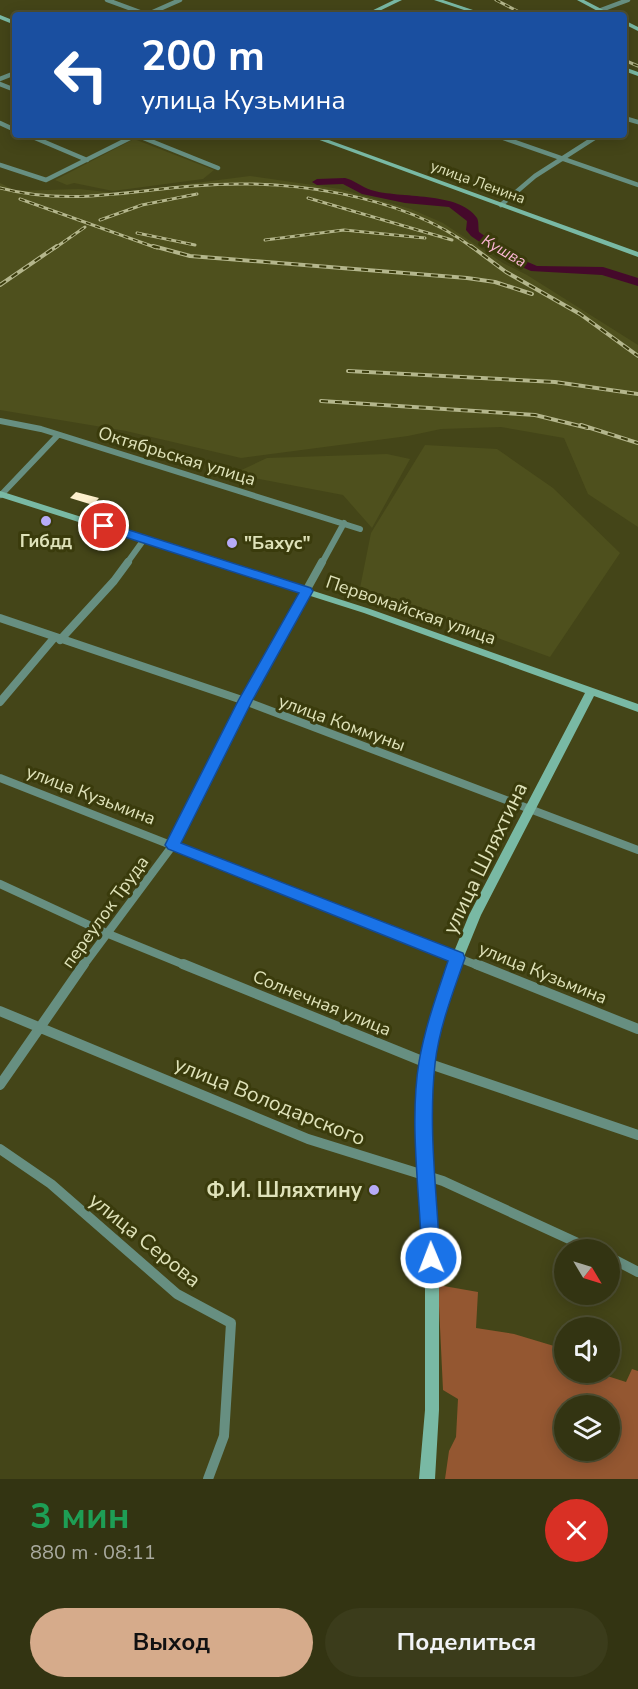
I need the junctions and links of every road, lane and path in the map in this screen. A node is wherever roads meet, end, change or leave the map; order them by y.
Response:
1 (107, 0) edge
2 (180, 0) edge
3 (399, 0) edge
4 (437, 0) edge
5 (580, 0) edge
6 (628, 0) edge
7 (601, 10) junction
8 (139, 12) edge
9 (154, 12) edge
10 (373, 12) edge
11 (475, 12) edge
12 (605, 12) edge
13 (35, 138) edge
14 (130, 138) edge
15 (143, 138) edge
16 (317, 138) edge
17 (504, 138) edge
18 (595, 138) edge
19 (564, 159) junction
20 (87, 160) junction
21 (0, 165) edge
22 (218, 168) dead end
23 (638, 186) edge
24 (501, 204) junction
25 (638, 255) edge
26 (0, 421) edge
27 (58, 435) junction
28 (0, 494) edge
29 (344, 523) junction
30 (360, 529) dead end
31 (145, 538) junction
32 (306, 591) junction
33 (0, 618) edge
34 (57, 639) junction
35 (591, 692) junction
36 (245, 701) junction
37 (0, 702) edge
38 (638, 708) edge
39 (0, 778) edge
40 (530, 809) junction
41 (173, 845) junction
42 (638, 850) edge
43 (0, 884) edge
44 (106, 933) junction
45 (457, 958) junction
46 (0, 1011) edge
47 (41, 1026) junction
48 (638, 1029) edge
49 (427, 1063) junction
50 (0, 1085) edge
51 (638, 1135) edge
52 (0, 1149) edge
53 (428, 1178) junction
54 (569, 1239) edge
55 (620, 1263) edge
56 (638, 1272) edge
57 (208, 1479) edge
58 (427, 1479) edge

1 - 8 street
2 - 9 street
3 - 10 main road
4 - 11 main road
5 - 7 main road
6 - 7 street
7 - 12 main road
13 - 20 street
14 - 20 street
15 - 22 street
16 - 24 main road, улица Ленина
17 - 19 street
18 - 19 street
19 - 23 street
19 - 24 street
20 - 21 street
24 - 25 main road, улица Ленина
26 - 27 street, Октябрьская улица
27 - 28 street
27 - 29 street, Октябрьская улица
28 - 31 main road, Первомайская улица
29 - 30 street, Октябрьская улица
29 - 32 street, переулок Труда
31 - 32 main road, Первомайская улица
31 - 34 street
32 - 35 main road, Первомайская улица
32 - 36 street, переулок Труда
33 - 34 street, улица Коммуны
34 - 36 street, улица Коммуны
34 - 37 street
35 - 38 main road, Первомайская улица
35 - 40 main road, улица Шляхтина
36 - 40 street, улица Коммуны
36 - 41 street, переулок Труда
39 - 41 street, улица Кузьмина
40 - 42 street, улица Коммуны
40 - 45 main road, улица Шляхтина
41 - 44 street, переулок Труда
41 - 45 street, улица Кузьмина
43 - 44 street, Солнечная улица
44 - 47 street, переулок Труда
44 - 49 street, Солнечная улица
45 - 48 street, улица Кузьмина
45 - 49 main road, улица Шляхтина
46 - 47 street, улица Володарского
47 - 50 street, переулок Труда
47 - 53 street, улица Володарского
49 - 51 street, Солнечная улица
49 - 53 main road, улица Шляхтина
52 - 57 street, улица Серова
53 - 54 street, улица Володарского
53 - 58 main road, улица Шляхтина
55 - 56 street

